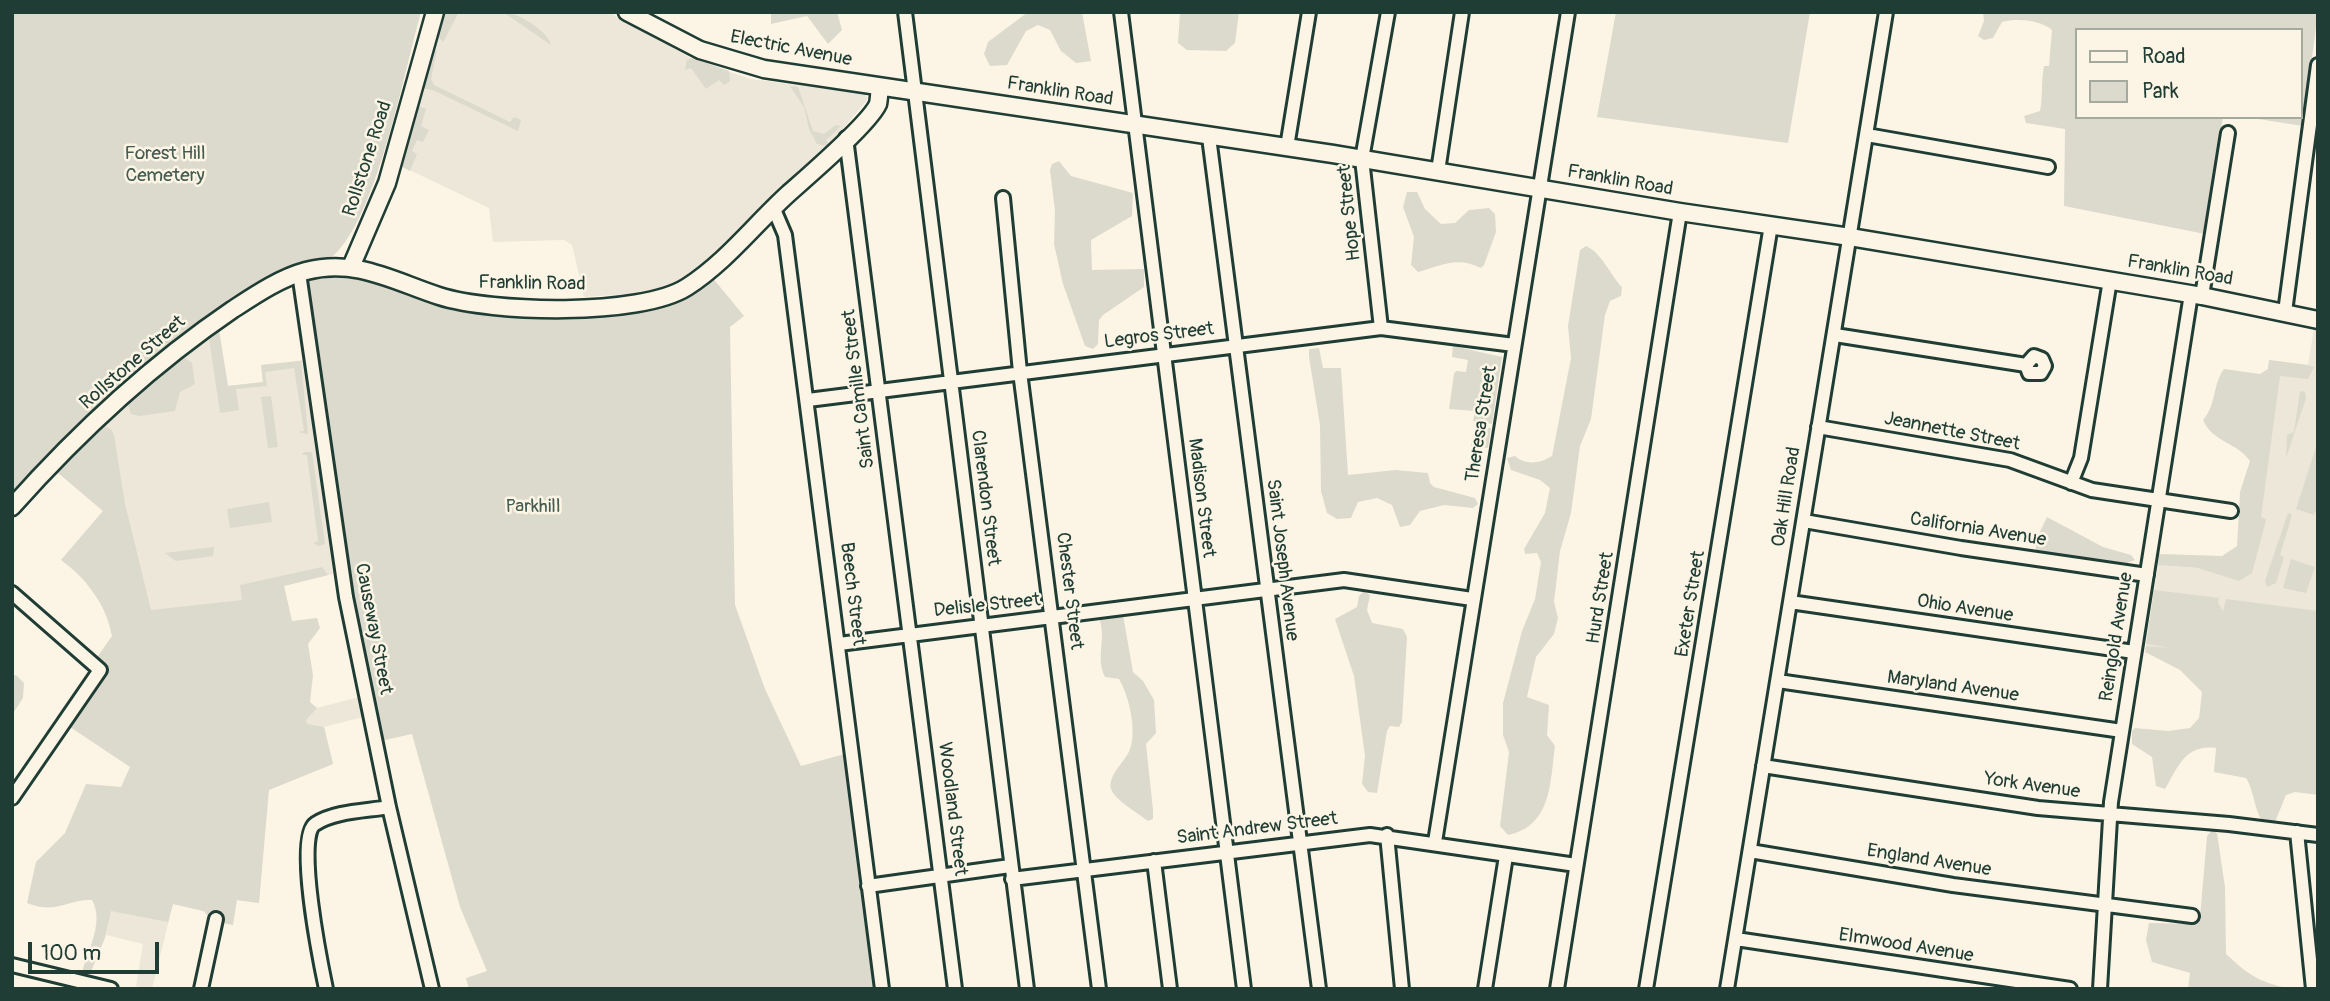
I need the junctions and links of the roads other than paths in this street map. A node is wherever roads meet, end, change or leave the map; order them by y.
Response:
1 (435, 12) edge
2 (627, 12) edge
3 (905, 12) edge
4 (1121, 12) edge
5 (1309, 12) edge
6 (1388, 12) edge
7 (1462, 12) edge
8 (1568, 12) edge
9 (1886, 12) edge
10 (2318, 65) edge
11 (880, 88) junction
12 (914, 92) junction
13 (1136, 126) junction
14 (2228, 133) dead end
15 (1867, 135) junction
16 (1209, 136) junction
17 (846, 138) junction
18 (1287, 148) junction
19 (1362, 159) junction
20 (2048, 167) dead end
21 (1438, 171) junction
22 (1540, 189) junction
23 (1003, 198) dead end
24 (774, 207) junction
25 (1680, 212) junction
26 (1771, 225) junction
27 (1850, 237) junction
28 (351, 267) junction
29 (299, 273) junction
30 (2110, 281) junction
31 (2197, 295) junction
32 (2284, 312) junction
33 (2318, 320) edge
34 (1381, 328) junction
35 (1835, 335) junction
36 (1237, 345) junction
37 (1514, 345) junction
38 (1163, 356) junction
39 (2026, 365) dead end
40 (1020, 372) junction
41 (951, 382) junction
42 (878, 391) junction
43 (808, 400) junction
44 (1818, 427) junction
45 (2071, 483) junction
46 (2158, 498) junction
47 (12, 507) edge
48 (2231, 511) dead end
49 (1804, 521) junction
50 (2147, 575) junction
51 (1266, 590) junction
52 (12, 593) edge
53 (1194, 598) junction
54 (1472, 599) junction
55 (1790, 602) junction
56 (1053, 618) junction
57 (982, 626) junction
58 (910, 634) junction
59 (839, 645) junction
60 (2134, 652) junction
61 (1778, 681) junction
62 (2122, 731) junction
63 (1763, 766) junction
64 (12, 798) edge
65 (389, 807) junction
66 (2110, 816) junction
67 (2297, 832) junction
68 (1387, 835) junction
69 (2318, 835) edge
70 (1435, 842) junction
71 (1300, 843) junction
72 (1226, 851) junction
73 (1750, 851) junction
74 (1506, 856) junction
75 (1154, 861) junction
76 (1576, 865) junction
77 (1010, 866) junction
78 (1084, 870) junction
79 (941, 877) junction
80 (1012, 879) junction
81 (868, 886) junction
82 (2104, 904) junction
83 (2192, 916) dead end
84 (216, 919) dead end
85 (1736, 939) junction
86 (12, 965) edge
87 (109, 988) edge
88 (201, 989) edge
89 (327, 989) edge
90 (432, 989) edge
91 (882, 989) edge
92 (955, 989) edge
93 (1027, 989) edge
94 (1099, 989) edge
95 (1170, 989) edge
96 (1244, 989) edge
97 (1319, 989) edge
98 (1402, 989) edge
99 (1485, 989) edge
100 (1557, 989) edge
101 (1646, 989) edge
102 (1727, 989) edge
103 (2070, 989) edge
104 (2100, 989) edge
105 (2313, 989) edge

1 - 28 main road, Rollstone Road
2 - 11 main road, Electric Avenue
3 - 12 street, Clarendon Street
4 - 13 street, Madison Street
5 - 18 street
6 - 19 street, Hope Street
7 - 21 street
8 - 22 street, Theresa Street
9 - 15 street, Oak Hill Road
10 - 32 street
11 - 12 main road, Electric Avenue
11 - 17 main road, Franklin Road
12 - 13 main road, Franklin Road
12 - 41 street, Clarendon Street
13 - 16 main road, Franklin Road
13 - 38 street, Madison Street
14 - 31 street, Reingold Avenue
15 - 20 street
15 - 27 street, Oak Hill Road
16 - 18 main road, Franklin Road
16 - 36 street, Saint Joseph Avenue
17 - 24 main road, Franklin Road
17 - 42 street, Saint Camille Street
18 - 19 main road, Franklin Road
19 - 21 main road, Franklin Road
19 - 34 street, Hope Street
21 - 22 main road, Franklin Road
22 - 25 main road, Franklin Road
22 - 37 street, Theresa Street
23 - 40 street, Chester Street
24 - 28 main road, Franklin Road
24 - 43 street, Beech Street
25 - 26 main road, Franklin Road
25 - 76 street, Hurd Street
26 - 27 main road, Franklin Road
26 - 101 street, Exeter Street
27 - 30 main road, Franklin Road
27 - 35 street, Oak Hill Road
28 - 29 main road
29 - 47 main road, Rollstone Street
29 - 65 street, Causeway Street
30 - 31 main road, Franklin Road
30 - 45 street
31 - 32 main road, Franklin Road
31 - 46 street, Reingold Avenue
32 - 33 main road, Franklin Road
34 - 36 street, Legros Street
34 - 37 street, Legros Street
35 - 39 street
35 - 44 street, Oak Hill Road
36 - 38 street, Legros Street
36 - 51 street, Saint Joseph Avenue
37 - 54 street, Theresa Street
38 - 40 street, Legros Street
38 - 53 street, Madison Street
40 - 41 street, Legros Street
40 - 56 street, Chester Street
41 - 42 street, Legros Street
41 - 57 street, Clarendon Street
42 - 43 street, Legros Street
42 - 58 street, Saint Camille Street
43 - 59 street, Beech Street
44 - 45 street, Jeannette Street
44 - 49 street, Oak Hill Road
45 - 46 street, Jeannette Street
46 - 48 street, Jeannette Street
46 - 50 street, Reingold Avenue
49 - 50 street, California Avenue
49 - 55 street, Oak Hill Road
50 - 60 street, Reingold Avenue
51 - 53 street, Delisle Street
51 - 54 street, Delisle Street
51 - 71 street, Saint Joseph Avenue
52 - 64 street
53 - 56 street, Delisle Street
53 - 72 street, Madison Street
54 - 70 street, Theresa Street
55 - 60 street, Ohio Avenue
55 - 61 street, Oak Hill Road
56 - 57 street, Delisle Street
56 - 78 street, Chester Street
57 - 58 street, Delisle Street
57 - 77 street, Clarendon Street
58 - 59 street, Delisle Street
58 - 79 street, Woodland Street
59 - 81 street, Beech Street
60 - 62 street, Reingold Avenue
61 - 62 street, Maryland Avenue
61 - 63 street, Oak Hill Road
62 - 66 street, Reingold Avenue
63 - 66 street, York Avenue
63 - 73 street, Oak Hill Road
65 - 89 street
65 - 90 street, Causeway Street
66 - 67 street, York Avenue
66 - 82 street, Reingold Avenue
67 - 69 street, York Avenue
67 - 105 street
68 - 70 street, Saint Andrew Street
68 - 71 street, Saint Andrew Street
68 - 98 street
70 - 74 street, Saint Andrew Street
71 - 72 street, Saint Andrew Street
71 - 97 street, Saint Joseph Avenue
72 - 75 street, Saint Andrew Street
72 - 96 street, Madison Street
73 - 82 street, England Avenue
73 - 85 street, Oak Hill Road
74 - 76 street, Saint Andrew Street
74 - 99 street
75 - 78 street, Saint Andrew Street
75 - 95 street
76 - 100 street, Hurd Street
77 - 79 street
77 - 80 street, Clarendon Street
78 - 80 street, Saint Andrew Street
78 - 94 street, Chester Street
79 - 81 street
79 - 92 street, Woodland Street
80 - 93 street, Clarendon Street
81 - 91 street, Beech Street
82 - 83 street, England Avenue
82 - 104 street, Reingold Avenue
84 - 88 street
85 - 102 street, Oak Hill Road
85 - 103 street, Elmwood Avenue
86 - 87 street

